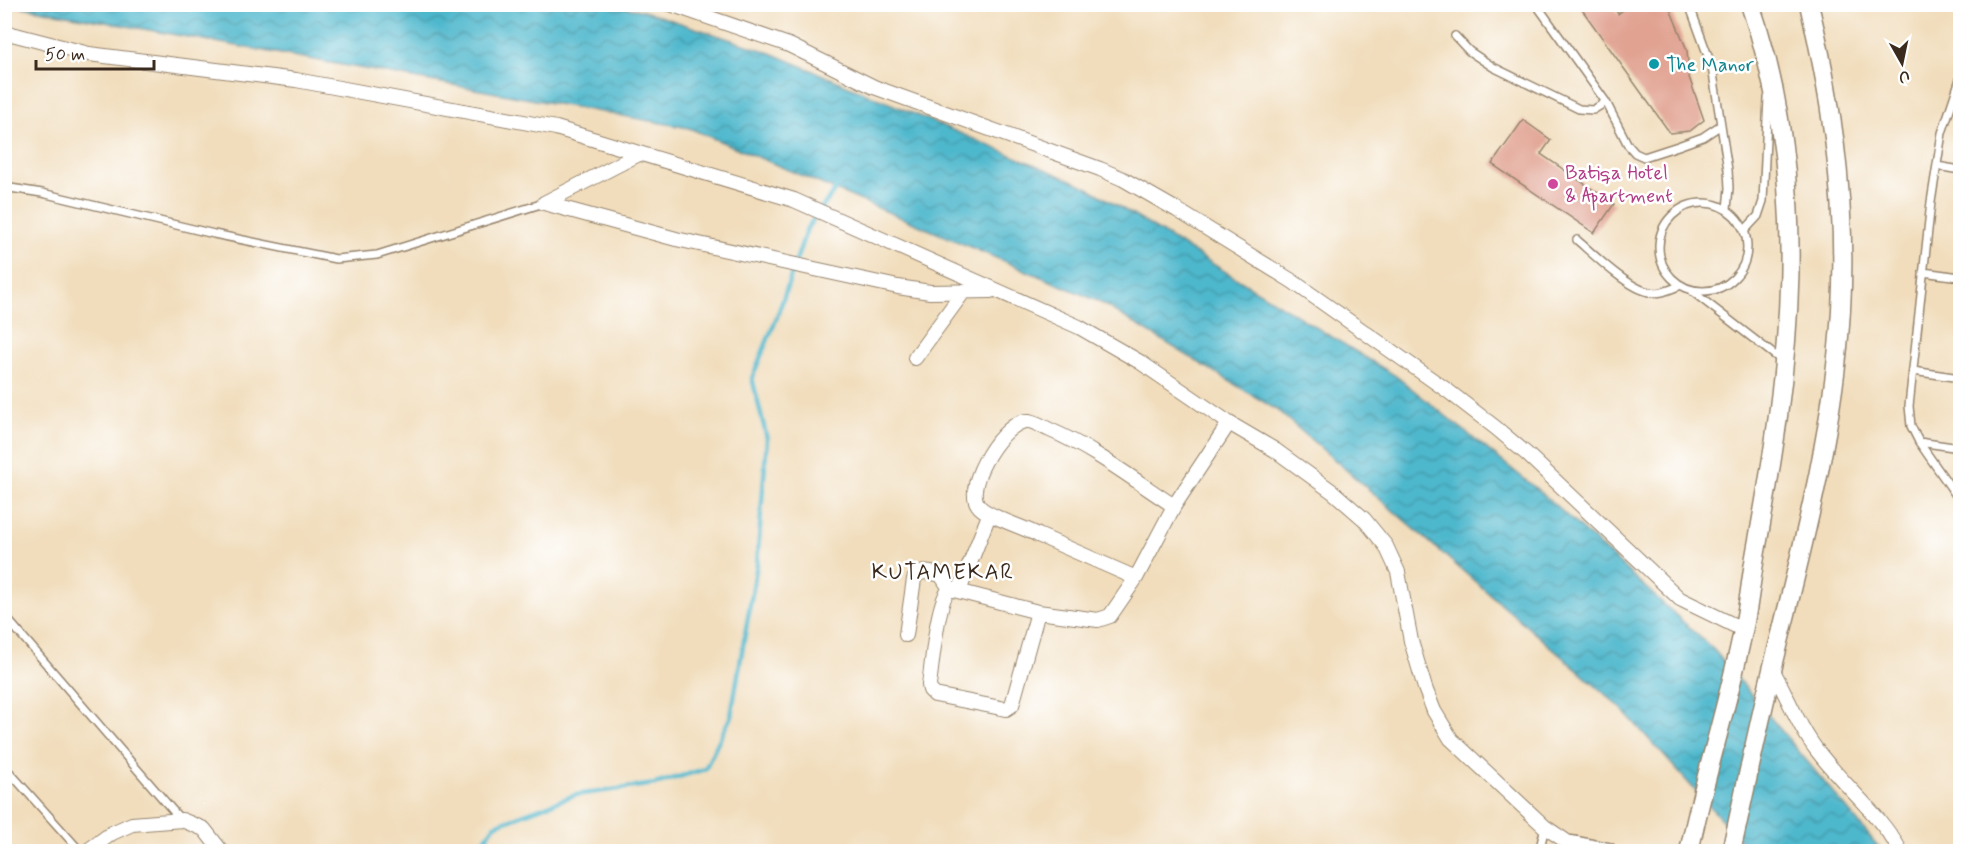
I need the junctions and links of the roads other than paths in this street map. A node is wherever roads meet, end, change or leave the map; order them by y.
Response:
1 (1536, 4) edge
2 (1689, 4) edge
3 (1750, 4) edge
4 (1809, 4) edge
5 (671, 5) edge
6 (4, 32) edge
7 (1455, 36) dead end
8 (1770, 70) junction
9 (1960, 79) edge
10 (1952, 101) junction
11 (1606, 102) junction
12 (1960, 102) edge
13 (1721, 124) junction
14 (639, 154) junction
15 (1937, 166) junction
16 (1960, 170) edge
17 (4, 187) edge
18 (544, 203) junction
19 (1727, 209) junction
20 (1744, 230) junction
21 (1577, 240) dead end
22 (1923, 272) junction
23 (1960, 277) edge
24 (1681, 285) junction
25 (964, 291) junction
26 (999, 291) junction
27 (1693, 292) junction
28 (915, 358) dead end
29 (1786, 363) junction
30 (1912, 371) junction
31 (1960, 378) edge
32 (1229, 423) junction
33 (1919, 442) junction
34 (1960, 448) edge
35 (1960, 501) edge
36 (1174, 506) junction
37 (989, 515) junction
38 (1136, 578) junction
39 (955, 590) junction
40 (1038, 612) junction
41 (4, 615) edge
42 (1744, 630) junction
43 (906, 635) dead end
44 (1772, 669) junction
45 (4, 766) edge
46 (182, 820) junction
47 (1545, 827) junction
48 (1691, 842) edge
49 (1576, 848) edge
50 (81, 852) edge
51 (86, 852) edge
52 (222, 852) edge
53 (1539, 852) edge
54 (1608, 852) edge
55 (1672, 852) edge
56 (1731, 852) edge
57 (1901, 852) edge

1 - 11 lane
2 - 13 lane
3 - 8 street
4 - 44 street
5 - 42 street
6 - 14 street
7 - 11 lane
8 - 20 lane
8 - 29 street
9 - 10 lane
10 - 12 lane
10 - 15 lane
11 - 13 lane
13 - 19 lane
14 - 18 street
14 - 26 street
15 - 16 lane
15 - 22 lane
17 - 18 lane
18 - 25 street
19 - 20 lane
19 - 24 lane
20 - 27 lane
21 - 24 lane
22 - 23 lane
22 - 30 lane
24 - 27 lane
25 - 26 street
25 - 28 street
26 - 32 street
27 - 29 lane
29 - 42 street
30 - 31 lane
30 - 33 lane
32 - 36 street
32 - 47 street
33 - 34 lane
33 - 35 lane
36 - 37 street
36 - 38 street
37 - 38 street
37 - 39 street
38 - 40 street
39 - 40 street
39 - 40 street
39 - 43 street
41 - 46 lane
42 - 48 street
44 - 56 street
44 - 57 street
45 - 50 lane
46 - 51 street
46 - 52 street
47 - 49 street
47 - 53 lane
48 - 55 street
49 - 54 street

